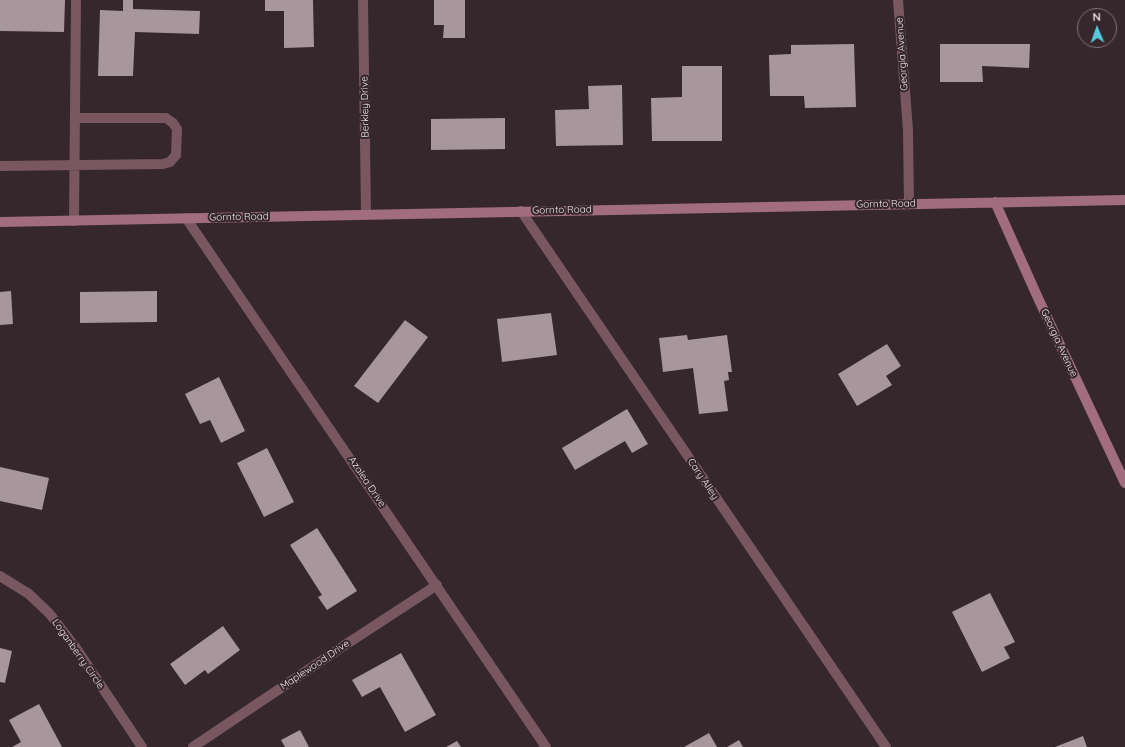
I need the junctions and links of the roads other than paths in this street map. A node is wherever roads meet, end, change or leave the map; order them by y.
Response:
1 (76, 0) edge
2 (363, 0) edge
3 (898, 0) edge
4 (75, 118) junction
5 (75, 165) junction
6 (0, 166) edge
7 (1125, 200) edge
8 (995, 202) junction
9 (909, 204) junction
10 (521, 211) junction
11 (366, 214) junction
12 (186, 218) junction
13 (74, 221) junction
14 (0, 222) edge
15 (1125, 483) edge
16 (0, 576) edge
17 (437, 585) junction
18 (142, 747) edge
19 (193, 747) edge
20 (546, 747) edge
21 (886, 747) edge

1 - 4 street
2 - 11 street, Berkley Drive
3 - 9 street, Georgia Avenue
4 - 5 street
4 - 5 street
5 - 6 street
5 - 13 street
7 - 8 main road, Gornto Road
8 - 9 main road, Gornto Road
8 - 15 main road, Georgia Avenue
9 - 10 main road, Gornto Road
10 - 11 main road, Gornto Road
10 - 21 street, Cary Alley
11 - 12 main road, Gornto Road
12 - 13 main road, Gornto Road
12 - 17 street, Azalea Drive
13 - 14 main road, Gornto Road
16 - 18 street, Loganberry Circle
17 - 19 street, Maplewood Drive
17 - 20 street, Azalea Drive

